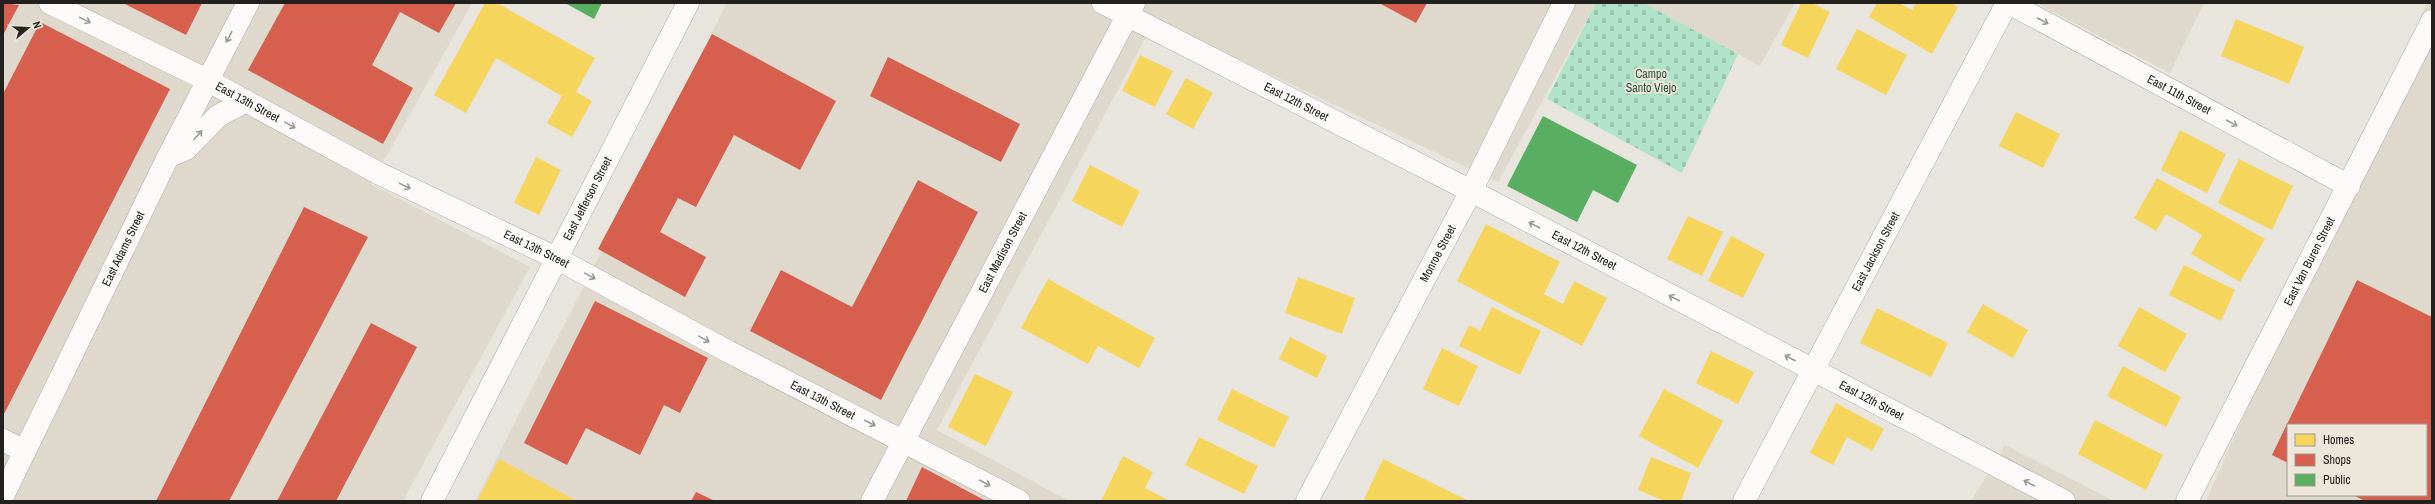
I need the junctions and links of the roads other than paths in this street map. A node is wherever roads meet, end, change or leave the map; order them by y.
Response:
1 (50, 3) edge
2 (248, 3) edge
3 (688, 3) edge
4 (1103, 3) edge
5 (1564, 3) edge
6 (2008, 3) edge
7 (1131, 10) edge
8 (2432, 21) edge
9 (207, 80) junction
10 (246, 101) junction
11 (168, 157) junction
12 (2349, 186) junction
13 (1471, 191) junction
14 (556, 258) junction
15 (1812, 370) junction
16 (3, 440) edge
17 (904, 440) junction
18 (25, 451) junction
19 (3, 496) edge
20 (432, 501) edge
21 (872, 501) edge
22 (1019, 501) edge
23 (1307, 501) edge
24 (1744, 501) edge
25 (2064, 501) edge
26 (2187, 501) edge

1 -> 9 main road, East 13th Street
2 -> 9 main road, East Adams Street
3 - 14 main road, East Jefferson Street
4 - 7 main road, East 12th Street
5 - 13 main road, Monroe Street
6 -> 12 main road, East 11th Street
6 - 15 main road, East Jackson Street
7 - 13 main road, East 12th Street
7 - 17 main road, East Madison Street
8 - 12 main road, East Van Buren Street
9 - 10 main road, East 13th Street
9 - 11 main road, East Adams Street
11 -> 10 main road
10 -> 14 main road, East 13th Street
11 - 18 main road, East Adams Street
12 - 26 main road, East Van Buren Street
15 -> 13 main road, East 12th Street
13 - 23 main road, Monroe Street
14 -> 17 main road, East 13th Street
14 - 20 main road, East Jefferson Street
15 - 24 main road, East Jackson Street
25 -> 15 main road, East 12th Street
16 - 18 main road
17 - 21 main road, East Madison Street
17 -> 22 main road, East 13th Street
18 - 19 main road, East Adams Street

